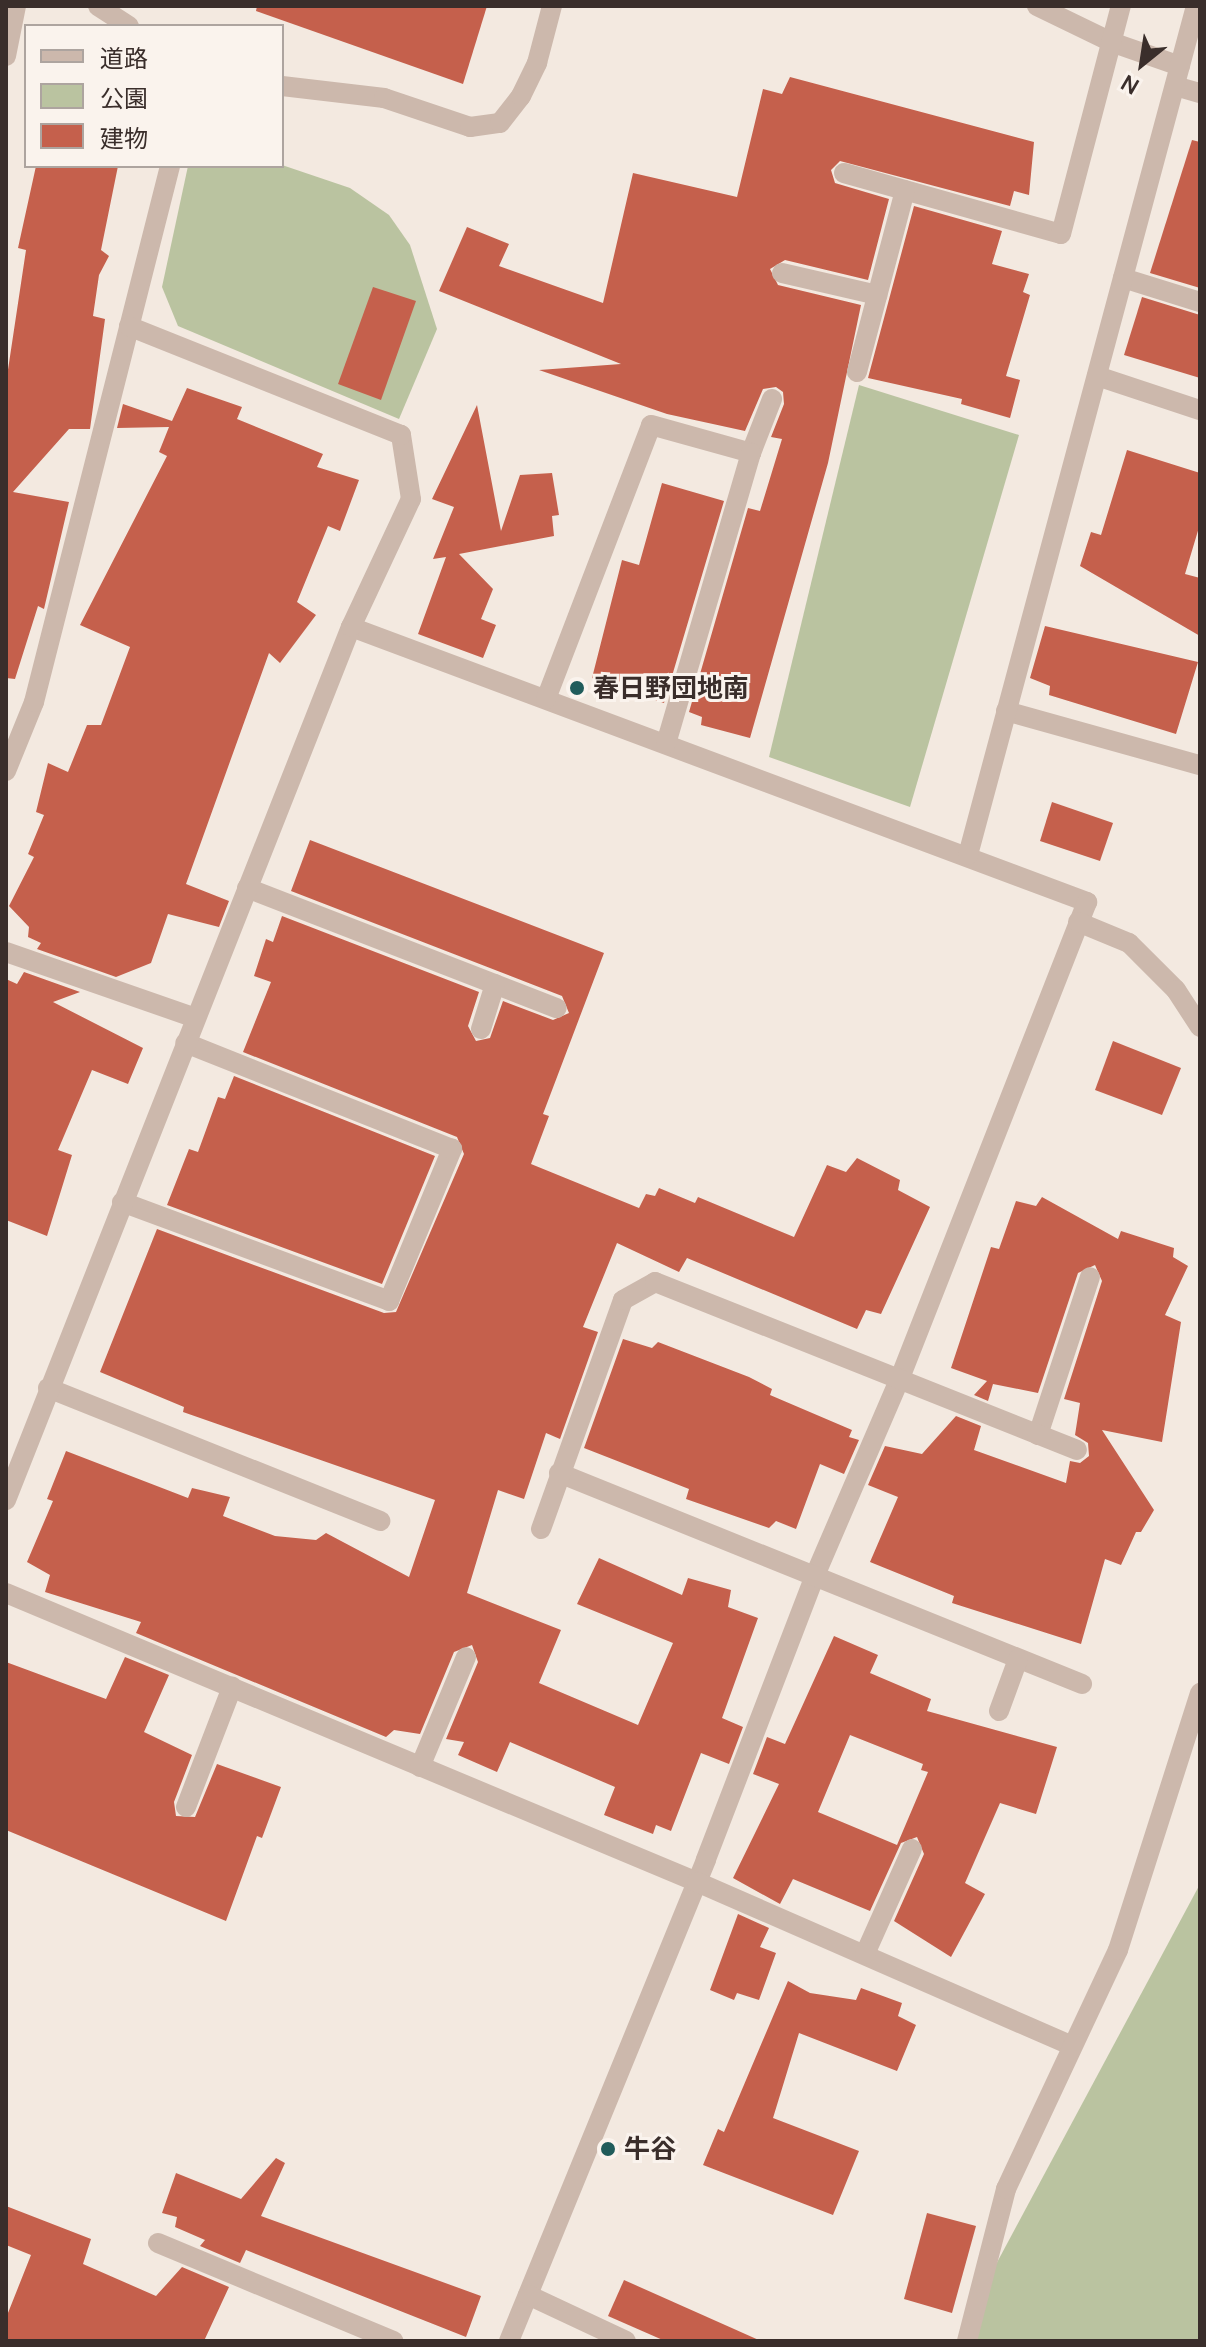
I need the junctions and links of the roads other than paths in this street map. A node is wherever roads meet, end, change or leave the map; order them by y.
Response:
1 (16, 6) edge
2 (98, 6) edge
3 (552, 6) edge
4 (1037, 6) edge
5 (1121, 6) edge
6 (1196, 6) edge
7 (126, 24) edge
8 (1111, 42) junction
9 (13, 55) edge
10 (1178, 76) junction
11 (284, 86) edge
12 (1200, 93) edge
13 (169, 168) edge
14 (844, 173) dead end
15 (905, 190) junction
16 (782, 273) dead end
17 (1123, 278) junction
18 (877, 295) junction
19 (1200, 302) edge
20 (129, 326) junction
21 (857, 372) dead end
22 (1097, 376) junction
23 (772, 399) dead end
24 (1200, 410) edge
25 (751, 453) junction
26 (351, 627) junction
27 (546, 699) junction
28 (1006, 711) junction
29 (666, 743) junction
30 (1200, 765) edge
31 (6, 771) edge
32 (968, 855) junction
33 (247, 888) junction
34 (1078, 922) junction
35 (6, 952) edge
36 (495, 984) junction
37 (557, 1008) dead end
38 (195, 1018) junction
39 (1200, 1027) edge
40 (481, 1029) dead end
41 (185, 1043) junction
42 (122, 1202) junction
43 (1090, 1277) dead end
44 (900, 1378) junction
45 (48, 1388) junction
46 (1038, 1435) junction
47 (1077, 1450) dead end
48 (559, 1473) junction
49 (6, 1500) edge
50 (380, 1521) dead end
51 (541, 1529) dead end
52 (814, 1578) junction
53 (6, 1593) edge
54 (466, 1657) dead end
55 (1018, 1659) junction
56 (1082, 1684) dead end
57 (232, 1687) junction
58 (1200, 1693) edge
59 (999, 1711) dead end
60 (420, 1767) junction
61 (186, 1807) dead end
62 (912, 1849) dead end
63 (697, 1882) junction
64 (865, 1954) junction
65 (1070, 2045) junction
66 (158, 2243) dead end
67 (528, 2295) junction
68 (393, 2341) edge
69 (509, 2341) edge
70 (626, 2341) edge
71 (967, 2341) edge

1 - 9 street
2 - 7 street
3 - 11 street
4 - 8 street
5 - 8 street
6 - 10 street
8 - 10 street
8 - 15 street
10 - 12 street
10 - 17 street
13 - 20 street
14 - 15 street
15 - 18 street
16 - 18 street
17 - 19 street
17 - 22 street
18 - 21 street
20 - 26 street
20 - 31 street
22 - 24 street
22 - 28 street
23 - 25 street
25 - 27 street
25 - 29 street
26 - 27 street
26 - 33 street
27 - 29 street
28 - 30 street
28 - 32 street
29 - 32 street
32 - 34 street
33 - 36 street
33 - 38 street
34 - 39 street
34 - 44 street
35 - 38 street
36 - 37 street
36 - 40 street
38 - 41 street
41 - 42 street
41 - 42 street
42 - 45 street
43 - 46 street
44 - 46 street
44 - 48 street
44 - 52 street
45 - 49 street
45 - 50 street
46 - 47 street
48 - 51 street
48 - 52 street
52 - 55 street
52 - 63 street
53 - 57 street
54 - 60 street
55 - 56 street
55 - 59 street
57 - 60 street
57 - 61 street
58 - 65 street
60 - 63 street
62 - 64 street
63 - 64 street
63 - 67 street
64 - 65 street
65 - 71 street
66 - 68 street
67 - 69 street
67 - 70 street

